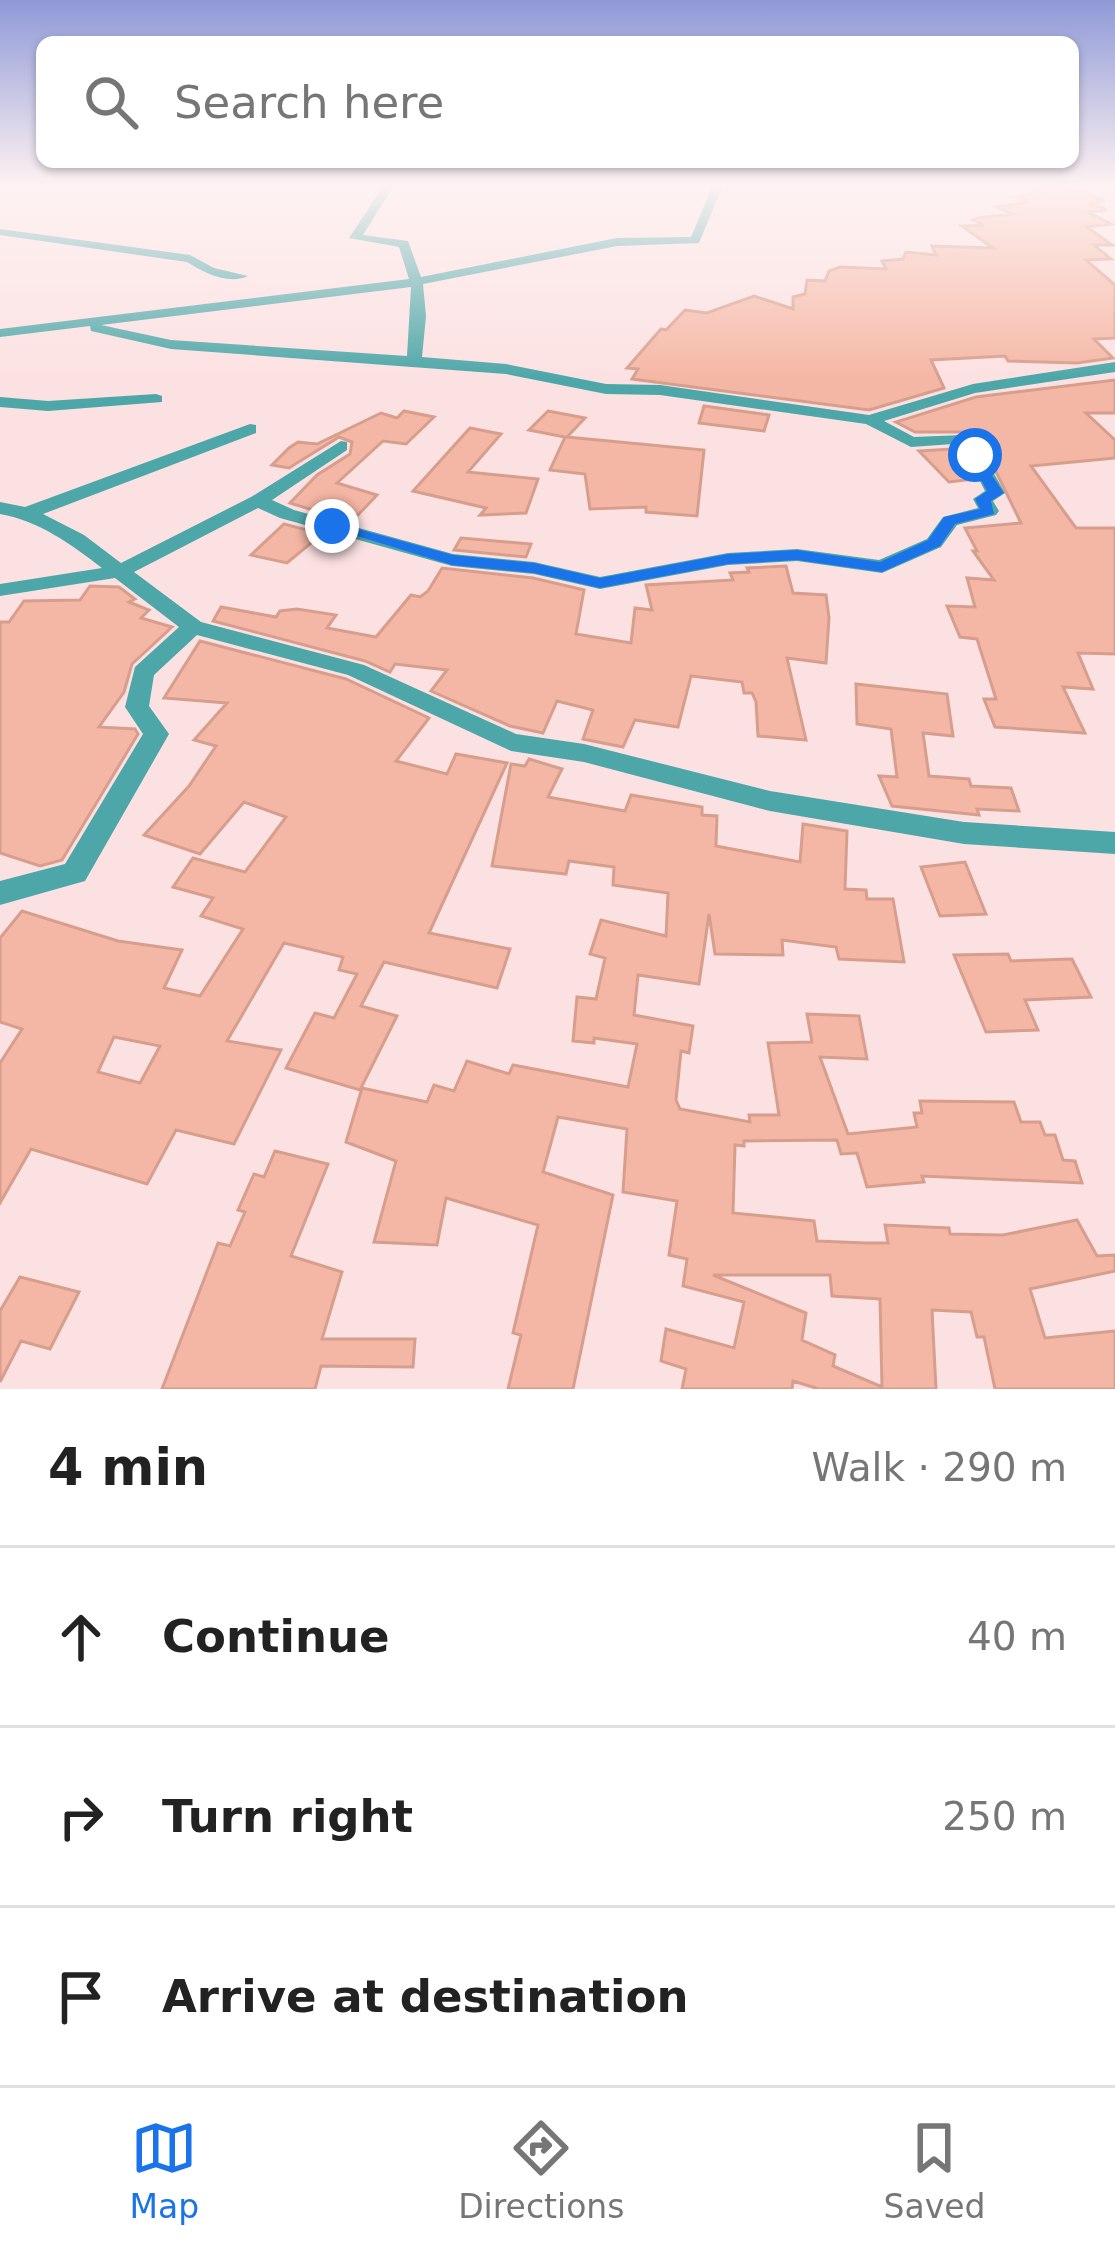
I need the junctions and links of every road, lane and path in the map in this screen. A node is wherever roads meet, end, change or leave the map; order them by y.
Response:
1 (125, 250) edge
2 (406, 250) edge
3 (577, 250) edge
4 (242, 276) dead end
5 (416, 282) junction
6 (70, 325) junction
7 (0, 333) edge
8 (414, 361) junction
9 (1115, 367) edge
10 (156, 398) dead end
11 (0, 402) edge
12 (870, 420) junction
13 (250, 429) dead end
14 (340, 446) dead end
15 (259, 501) junction
16 (0, 508) edge
17 (27, 513) junction
18 (121, 571) junction
19 (0, 590) edge
20 (193, 627) junction
21 (1115, 843) edge
22 (0, 893) edge

1 - 4 street
2 - 5 street
3 - 5 street
5 - 6 street
5 - 8 street
6 - 7 street
6 - 8 street
8 - 12 street
9 - 12 street
10 - 11 street
12 - 15 street
13 - 17 street
14 - 15 street
15 - 18 street
16 - 17 street
17 - 18 street
18 - 19 street
18 - 20 street
20 - 21 street
20 - 22 street

